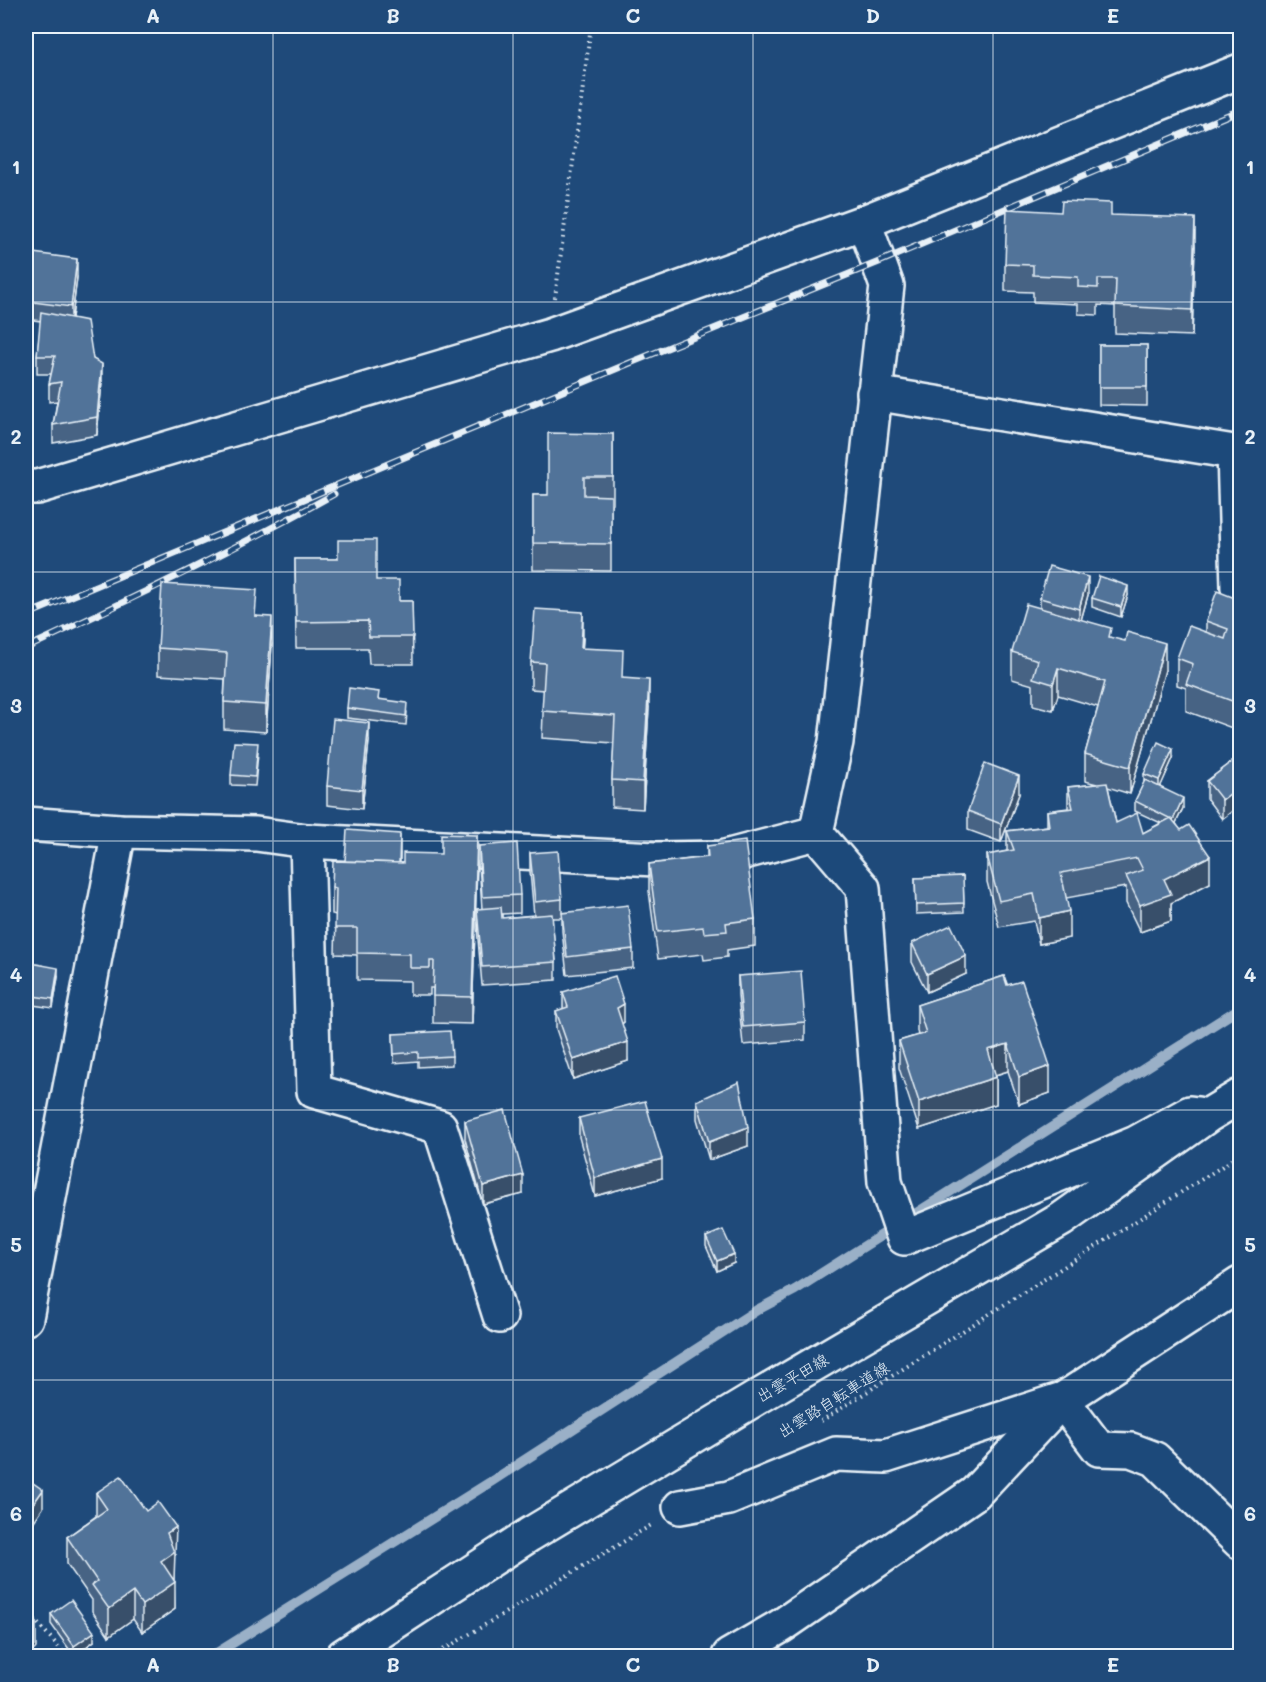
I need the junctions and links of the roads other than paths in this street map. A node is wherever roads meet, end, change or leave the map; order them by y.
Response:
1 (1240, 71) edge
2 (864, 222) junction
3 (874, 393) junction
4 (26, 487) edge
5 (1240, 591) edge
6 (26, 824) edge
7 (119, 831) junction
8 (816, 832) junction
9 (307, 841) junction
10 (1240, 1096) edge
11 (1207, 1116) junction
12 (1240, 1284) edge
13 (500, 1316) dead end
14 (26, 1318) edge
15 (1062, 1400) junction
16 (680, 1507) road end
17 (1240, 1542) edge
18 (343, 1656) edge
19 (729, 1656) edge

1 - 2 street
2 - 3 street
2 - 4 street
3 - 5 street
3 - 8 street
6 - 7 street
7 - 9 street
7 - 14 street
8 - 9 street
8 - 11 street
9 - 13 street
10 - 11 street, 出雲平田線
11 - 18 street, 出雲平田線
12 - 15 street
15 - 16 street
15 - 17 street
15 - 19 street

